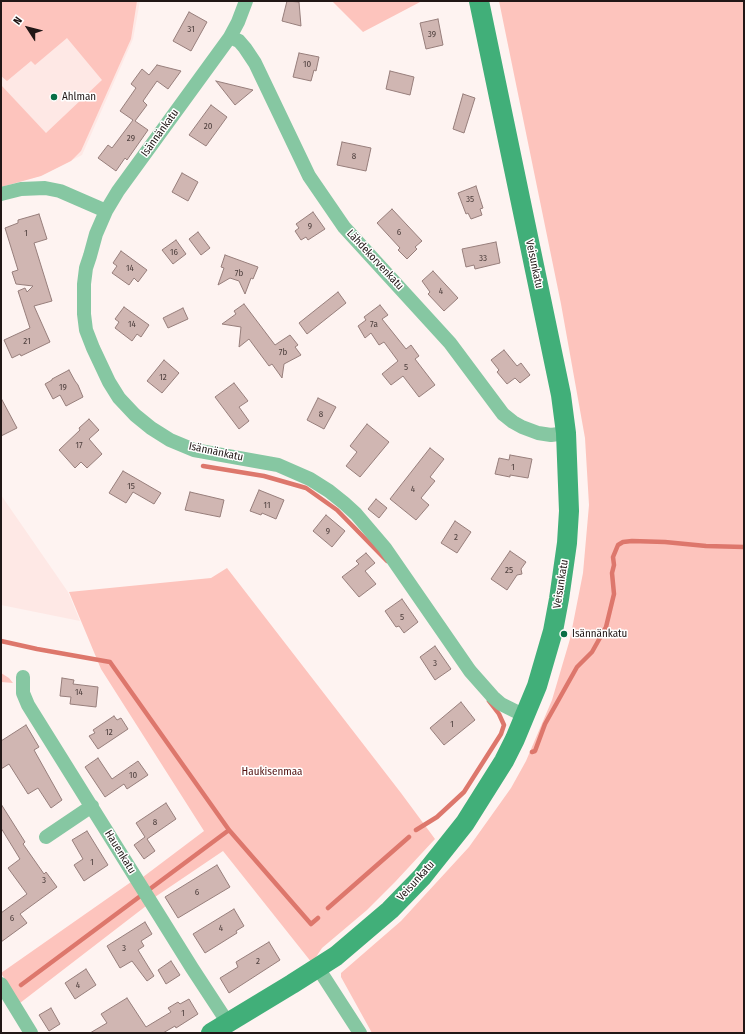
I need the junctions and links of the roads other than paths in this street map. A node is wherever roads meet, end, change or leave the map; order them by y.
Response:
1 (246, 1) edge
2 (479, 1) edge
3 (230, 37) junction
4 (1, 194) edge
5 (106, 211) junction
6 (566, 433) junction
7 (23, 677) dead end
8 (525, 716) junction
9 (92, 806) junction
10 (46, 837) dead end
11 (318, 968) junction
12 (1, 984) edge
13 (228, 1023) junction
14 (31, 1033) edge
15 (211, 1033) edge
16 (360, 1033) edge

1 - 3 street, Isännänkatu
2 - 6 street, Veisunkatu
3 - 5 street, Isännänkatu
3 - 6 street, Lähdekorvenkatu
4 - 5 street
5 - 8 street, Isännänkatu
6 - 8 street, Veisunkatu
7 - 9 street, Hauenkatu
8 - 11 street, Veisunkatu
9 - 10 street
9 - 13 street, Hauenkatu
11 - 13 street, Veisunkatu
11 - 16 street
12 - 14 street
13 - 15 street, Veisunkatu

